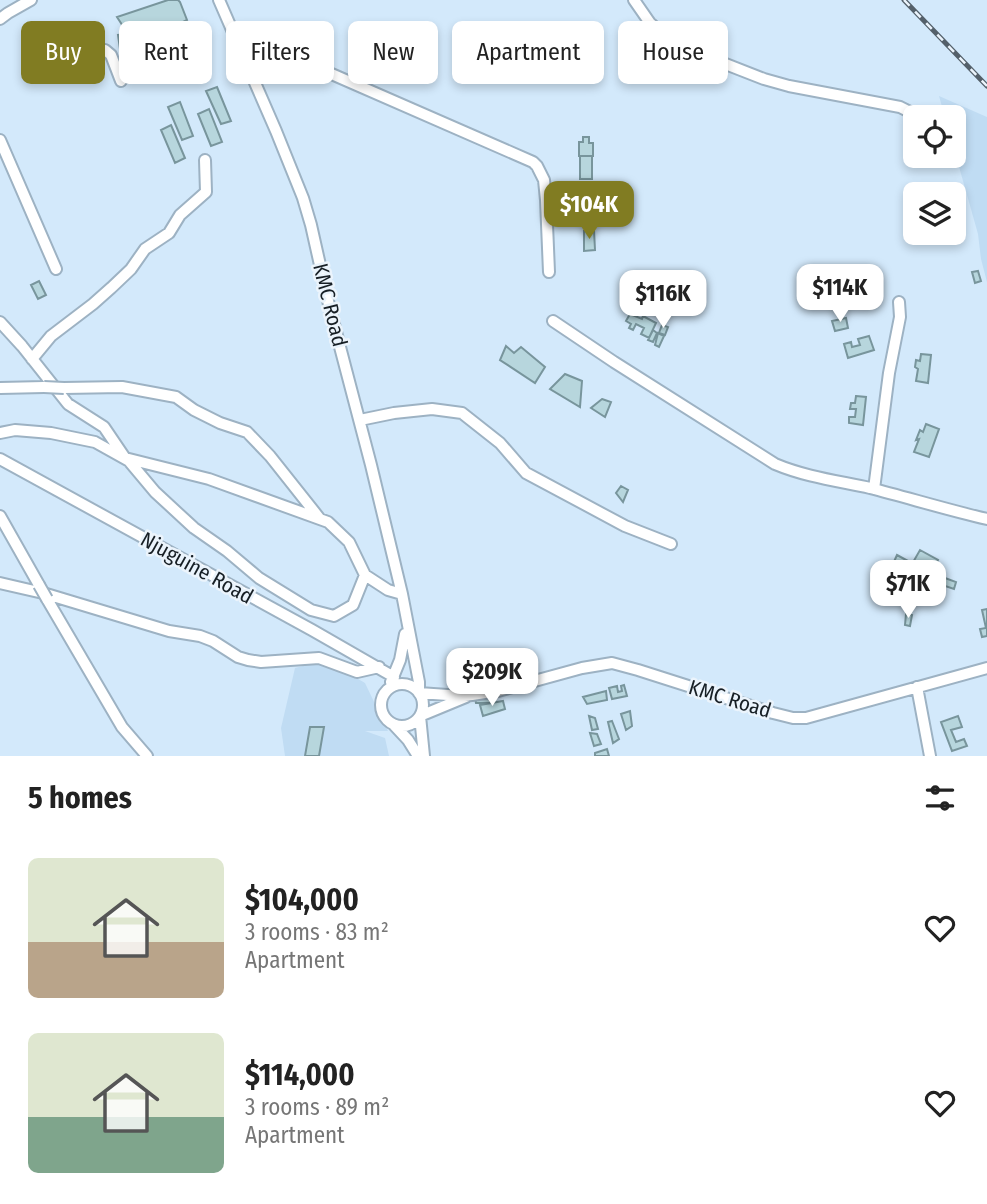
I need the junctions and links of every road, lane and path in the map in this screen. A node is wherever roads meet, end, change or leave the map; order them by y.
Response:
1 (2, 0) edge
2 (31, 0) edge
3 (219, 0) edge
4 (634, 0) edge
5 (4, 16) edge
6 (228, 21) edge
7 (105, 50) edge
8 (334, 75) edge
9 (119, 76) edge
10 (255, 84) edge
11 (903, 108) edge
12 (0, 140) edge
13 (205, 160) dead end
14 (56, 269) dead end
15 (549, 272) dead end
16 (899, 302) dead end
17 (554, 321) dead end
18 (0, 322) edge
19 (32, 359) junction
20 (0, 388) edge
21 (360, 420) junction
22 (0, 433) edge
23 (125, 458) junction
24 (0, 459) edge
25 (874, 489) junction
26 (0, 516) edge
27 (320, 519) junction
28 (987, 519) edge
29 (671, 544) dead end
30 (365, 575) junction
31 (0, 583) edge
32 (402, 594) junction
33 (406, 621) junction
34 (379, 667) junction
35 (987, 668) edge
36 (394, 677) junction
37 (918, 687) junction
38 (386, 691) junction
39 (419, 693) junction
40 (472, 695) junction
41 (420, 716) junction
42 (394, 725) junction
43 (148, 756) edge
44 (418, 756) edge
45 (424, 756) edge
46 (930, 756) edge

1 - 5 street
2 - 5 street
3 - 6 street, KMC Road
4 - 11 street
7 - 9 street
8 - 15 street
10 - 21 street, KMC Road
12 - 14 street
13 - 19 street
16 - 25 street
17 - 25 street
18 - 19 street
19 - 23 street
20 - 27 street, bridge
21 - 29 street
21 - 32 street, KMC Road
22 - 23 street
23 - 27 street
23 - 30 street
24 - 34 street, Njuguine Road
25 - 28 street
26 - 43 street, bridge
27 - 30 street
30 - 32 street
31 - 34 street
32 - 33 street, KMC Road
33 - 36 street, KMC Road
33 - 39 street, KMC Road
34 - 36 street, Njuguine Road
35 - 37 street, KMC Road
36 - 38 street, KMC Road
37 - 40 street, KMC Road
37 - 46 street
38 - 39 street
38 - 42 street
39 - 40 street, KMC Road
39 - 41 street
40 - 41 street, KMC Road
41 - 42 street
41 - 45 street
42 - 44 street

